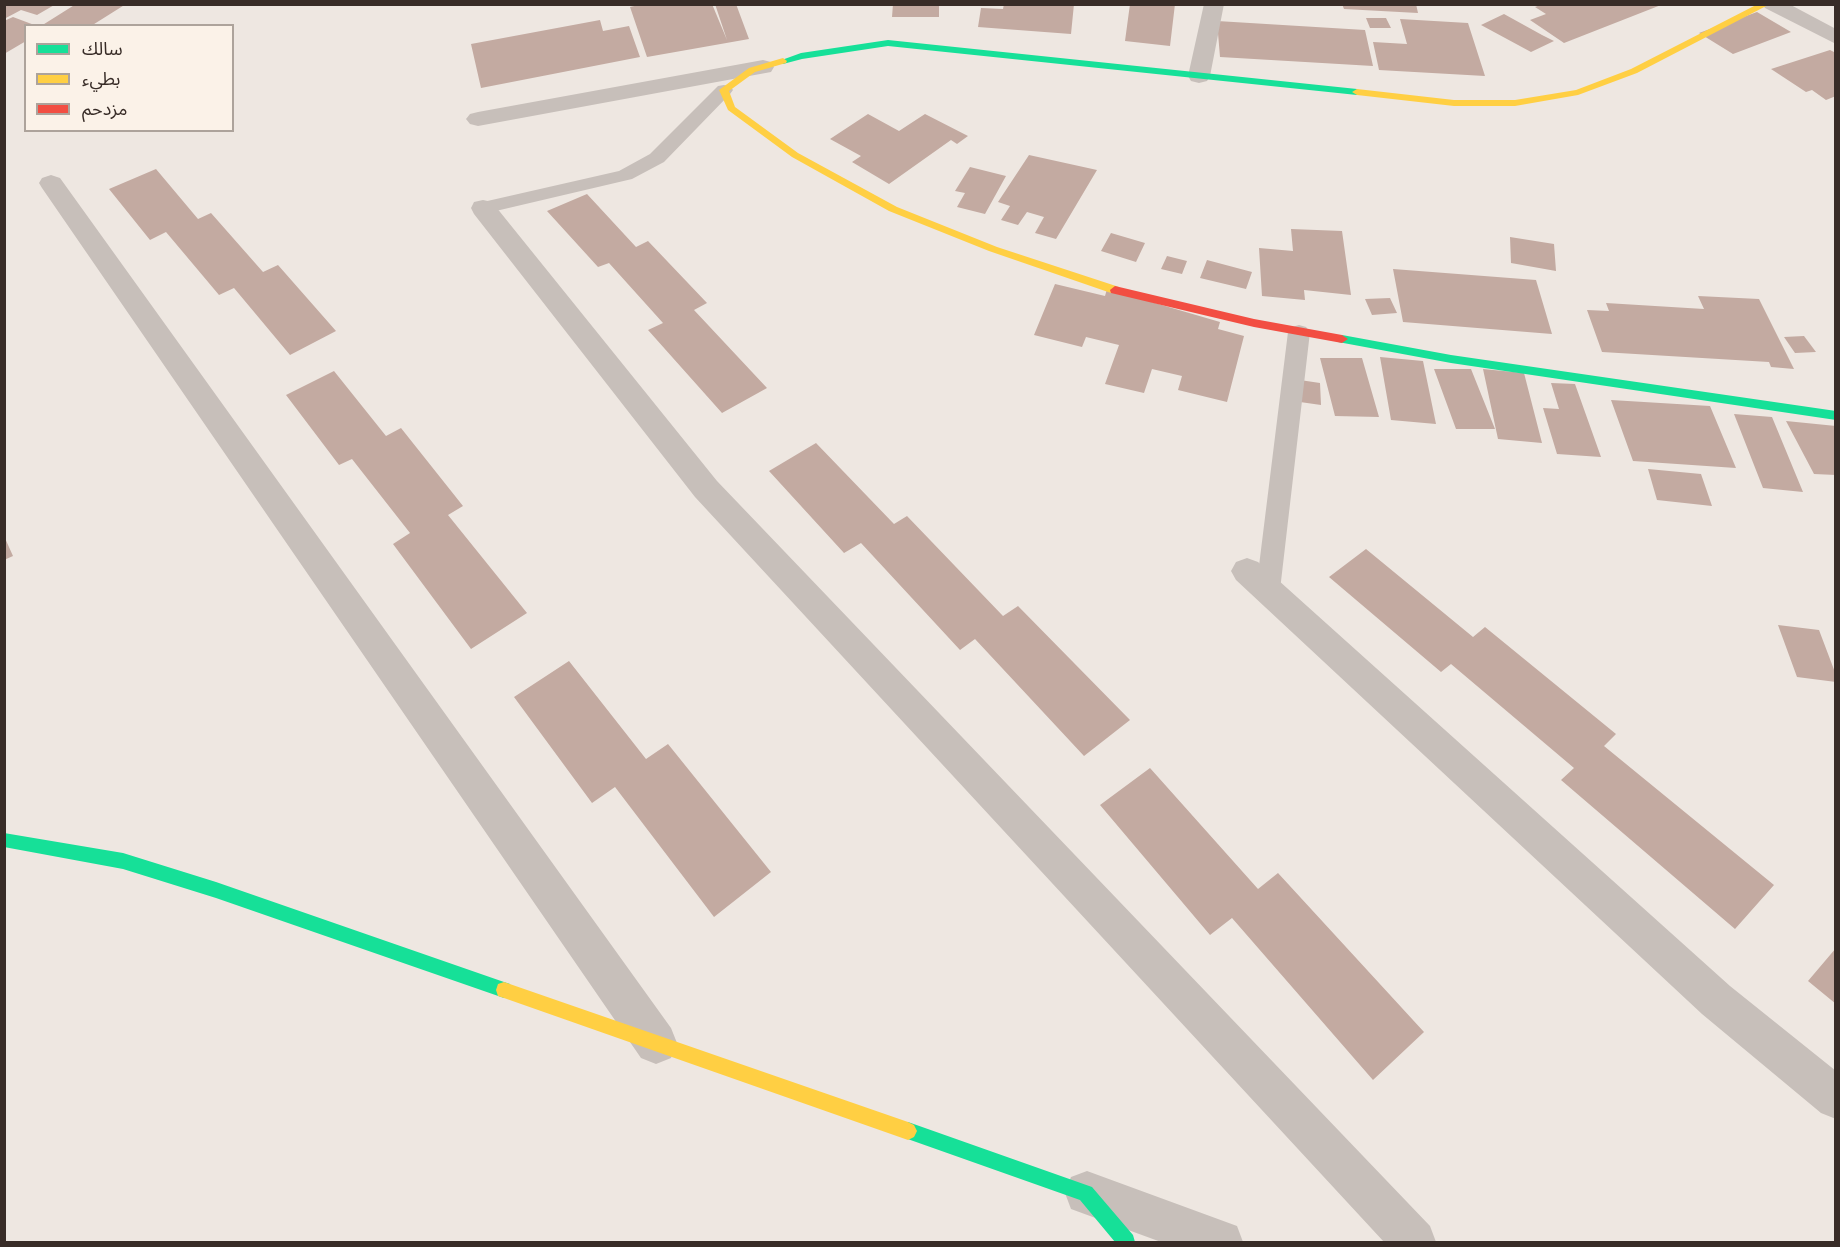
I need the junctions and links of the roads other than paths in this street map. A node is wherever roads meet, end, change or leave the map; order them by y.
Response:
1 (1214, 4) edge
2 (1766, 4) edge
3 (1772, 4) edge
4 (1836, 38) edge
5 (764, 67) junction
6 (1199, 76) junction
7 (724, 90) junction
8 (478, 119) dead end
9 (51, 183) dead end
10 (483, 208) joint
11 (1299, 332) junction
12 (1836, 416) edge
13 (1258, 581) joint
14 (4, 840) edge
15 (656, 1043) junction
16 (1836, 1098) edge
17 (1086, 1193) junction
18 (1126, 1242) edge
19 (1221, 1242) edge
20 (1414, 1242) edge

1 - 6 street
2 - 6 street
3 - 4 street
5 - 6 street
5 - 7 street
5 - 8 street
7 - 10 lane
7 - 11 street
9 - 15 street
10 - 20 street
11 - 12 street
11 - 13 lane
13 - 16 street
14 - 15 street
15 - 17 street
17 - 18 street
17 - 19 street

